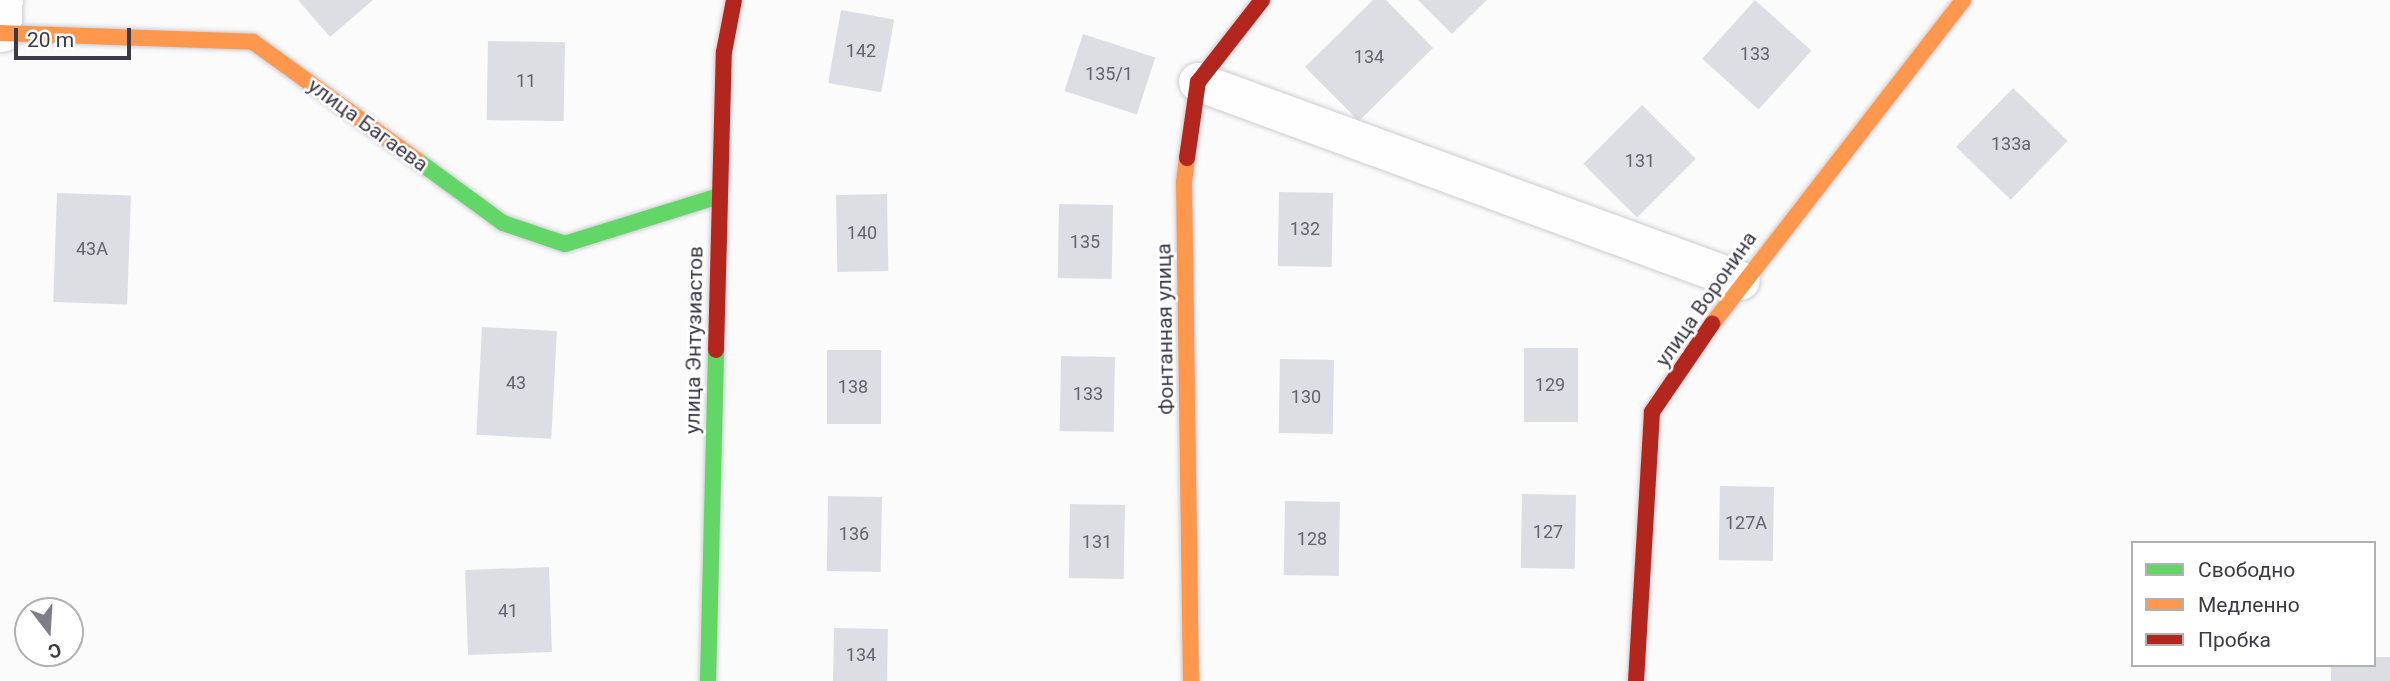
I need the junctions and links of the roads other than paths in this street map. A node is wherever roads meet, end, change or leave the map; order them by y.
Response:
1 (734, 0) edge
2 (1262, 0) edge
3 (1963, 0) edge
4 (2, 22) edge
5 (1198, 82) junction
6 (719, 196) junction
7 (1741, 281) junction
8 (708, 681) edge
9 (1191, 681) edge
10 (1636, 681) edge

1 - 6 street, улица Энтузиастов
2 - 5 street
3 - 7 street, улица Воронина
4 - 6 street, улица Багаева
5 - 7 street
5 - 9 street, Фонтанная улица
6 - 8 street, улица Энтузиастов
7 - 10 street, улица Воронина

